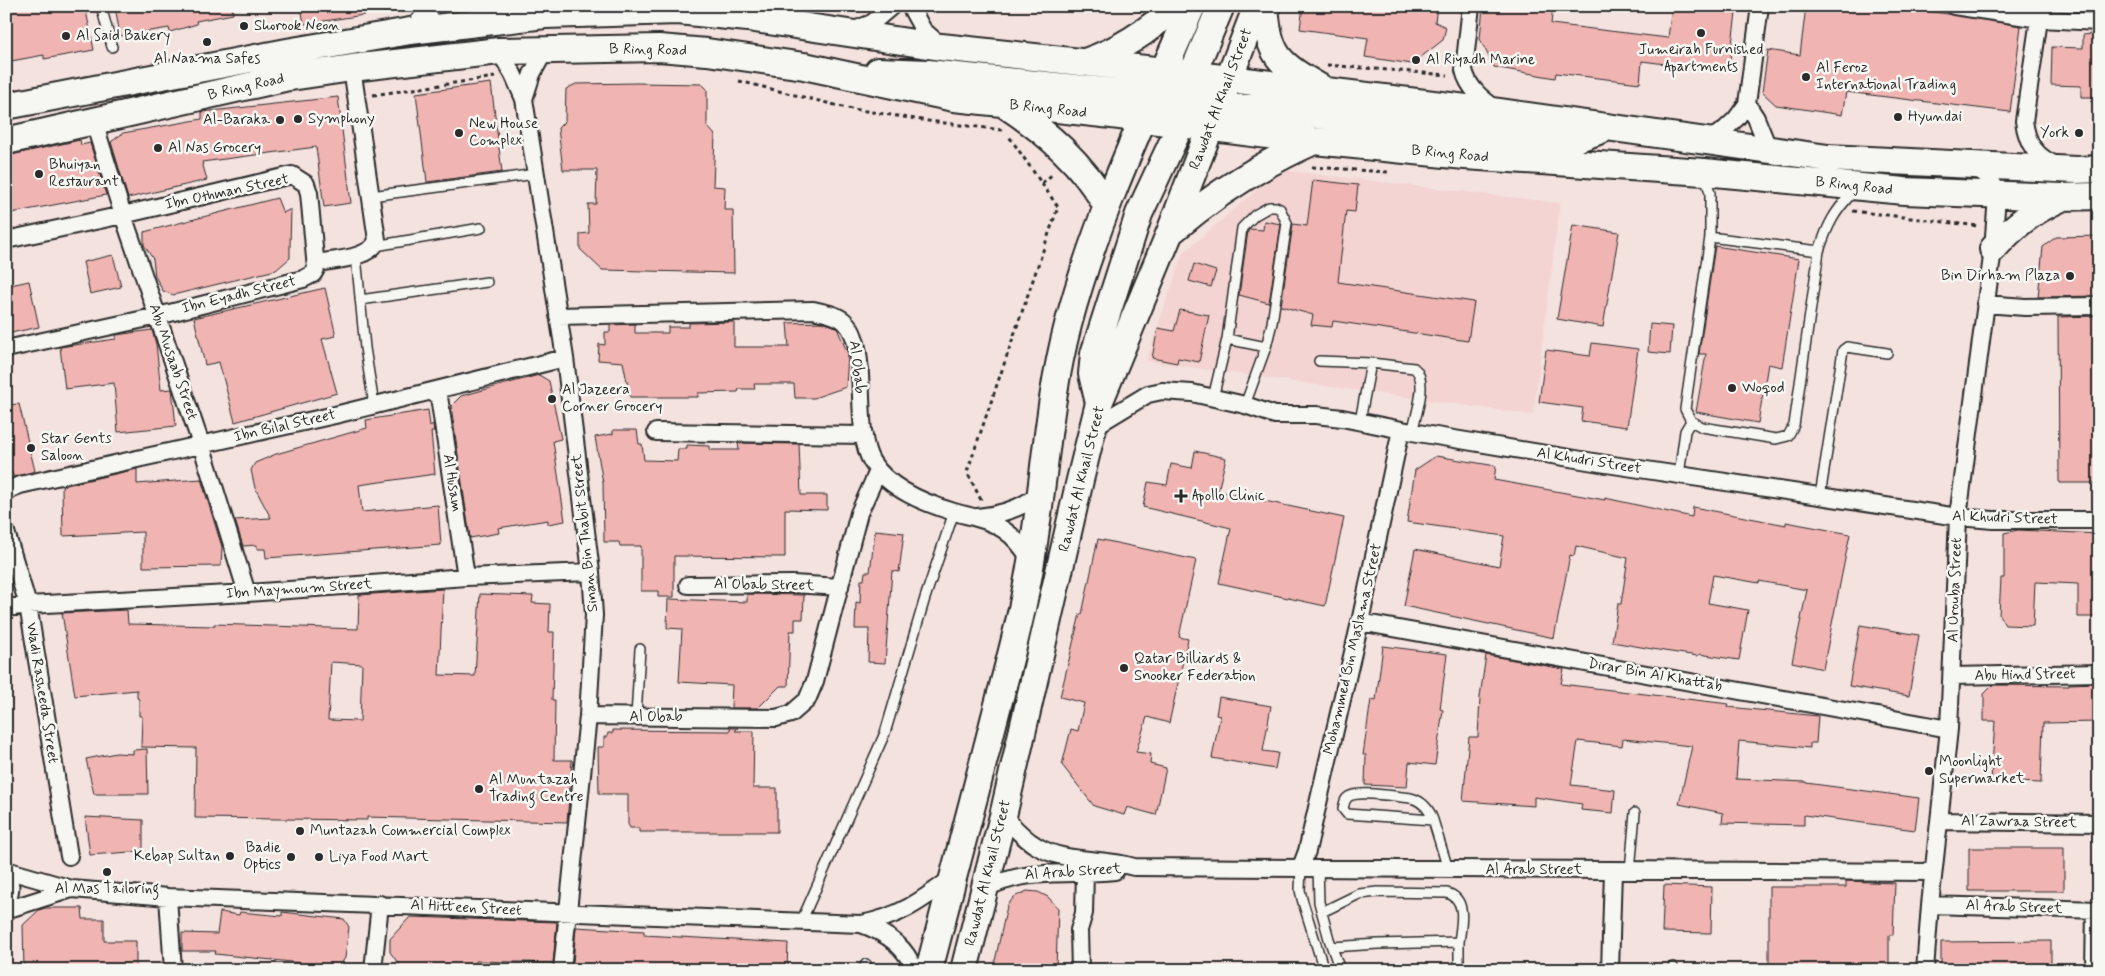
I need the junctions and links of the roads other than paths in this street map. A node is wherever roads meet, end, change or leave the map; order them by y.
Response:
1 (101, 6) edge
2 (433, 6) edge
3 (477, 6) edge
4 (892, 6) edge
5 (910, 6) edge
6 (1175, 6) edge
7 (1192, 6) edge
8 (1221, 6) edge
9 (1257, 6) edge
10 (1265, 6) edge
11 (1471, 6) edge
12 (1760, 6) edge
13 (1954, 6) edge
14 (677, 9) edge
15 (2040, 13) edge
16 (509, 18) junction
17 (2099, 22) edge
18 (410, 31) junction
19 (849, 32) junction
20 (941, 46) junction
21 (112, 47) dead end
22 (545, 50) junction
23 (499, 51) junction
24 (1084, 63) junction
25 (352, 68) junction
26 (1164, 71) junction
27 (838, 74) junction
28 (1228, 80) junction
29 (1328, 92) junction
30 (524, 100) junction
31 (1004, 104) junction
32 (1747, 104) junction
33 (6, 106) edge
34 (1194, 106) junction
35 (1148, 107) junction
36 (1499, 112) junction
37 (1606, 128) junction
38 (97, 132) dead end
39 (6, 141) edge
40 (1314, 141) junction
41 (1705, 141) junction
42 (1769, 150) junction
43 (1968, 165) junction
44 (2088, 170) edge
45 (1704, 172) junction
46 (536, 174) junction
47 (1860, 186) junction
48 (371, 196) junction
49 (1997, 196) junction
50 (2099, 196) edge
51 (2062, 198) junction
52 (1107, 206) junction
53 (123, 215) junction
54 (481, 228) dead end
55 (1170, 232) junction
56 (1710, 237) junction
57 (1994, 238) junction
58 (6, 240) edge
59 (375, 246) junction
60 (1819, 251) junction
61 (356, 256) junction
62 (316, 263) junction
63 (487, 282) dead end
64 (360, 300) junction
65 (1985, 304) junction
66 (2099, 306) edge
67 (158, 316) junction
68 (558, 316) junction
69 (1227, 339) junction
70 (1266, 347) junction
71 (6, 350) edge
72 (1887, 352) dead end
73 (565, 358) junction
74 (1319, 362) dead end
75 (1371, 363) junction
76 (438, 390) junction
77 (1214, 398) junction
78 (1099, 403) junction
79 (374, 405) junction
80 (1245, 405) junction
81 (1360, 421) junction
82 (1691, 421) junction
83 (1092, 428) junction
84 (1407, 431) junction
85 (656, 432) dead end
86 (864, 435) junction
87 (202, 444) junction
88 (878, 471) junction
89 (1679, 475) junction
90 (6, 494) edge
91 (1040, 494) junction
92 (1820, 496) junction
93 (954, 512) junction
94 (984, 516) junction
95 (1958, 517) junction
96 (2099, 520) edge
97 (6, 532) edge
98 (1031, 561) junction
99 (591, 572) junction
100 (466, 577) junction
101 (688, 585) dead end
102 (840, 587) junction
103 (247, 593) junction
104 (28, 605) junction
105 (6, 608) edge
106 (1360, 622) junction
107 (640, 649) dead end
108 (2099, 673) edge
109 (1952, 676) junction
110 (588, 716) junction
111 (636, 717) junction
112 (1949, 729) junction
113 (1634, 813) dead end
114 (1003, 816) junction
115 (1433, 820) junction
116 (1939, 820) junction
117 (2099, 823) edge
118 (69, 856) dead end
119 (1134, 867) junction
120 (1301, 867) junction
121 (1318, 867) junction
122 (1448, 870) junction
123 (6, 871) edge
124 (1613, 871) junction
125 (1630, 871) junction
126 (1080, 872) junction
127 (1933, 872) junction
128 (952, 878) junction
129 (72, 889) junction
130 (984, 889) junction
131 (168, 897) junction
132 (6, 900) edge
133 (380, 904) junction
134 (1930, 905) junction
135 (6, 910) edge
136 (2097, 910) edge
137 (1322, 912) junction
138 (566, 913) junction
139 (801, 922) junction
140 (861, 924) junction
141 (1459, 942) junction
142 (1332, 947) junction
143 (173, 970) edge
144 (372, 970) edge
145 (562, 970) edge
146 (914, 970) edge
147 (929, 970) edge
148 (964, 970) edge
149 (1080, 970) edge
150 (1324, 970) edge
151 (1340, 970) edge
152 (1459, 970) edge
153 (1610, 970) edge
154 (1925, 970) edge
155 (2094, 970) edge

1 - 21 lane
2 - 18 street
3 - 16 street
4 - 19 street
5 - 20 street
6 - 24 main road
7 - 26 main road, Rawdat Al Khail Street
8 - 34 main road
9 - 28 main road, Rawdat Al Khail Street
10 - 29 main road
11 - 36 street
12 - 32 street
13 - 15 street
14 - 16 main road, B Ring Road
14 - 19 main road, B Ring Road
15 - 17 street
15 - 44 street
16 - 18 main road, B Ring Road
18 - 33 main road, B Ring Road
19 - 20 main road, B Ring Road
20 - 24 main road, B Ring Road
22 - 23 main road, B Ring Road
22 - 27 main road, B Ring Road
22 - 30 street, Sinan Bin Thabit Street
23 - 25 main road, B Ring Road
23 - 30 street, Sinan Bin Thabit Street
24 - 26 main road, B Ring Road
25 - 39 main road, B Ring Road
25 - 48 street
26 - 34 main road
26 - 35 main road, Rawdat Al Khail Street
27 - 31 main road, B Ring Road
27 - 35 main road
28 - 29 main road, B Ring Road
28 - 34 main road, B Ring Road
28 - 34 main road, Rawdat Al Khail Street
29 - 36 main road, B Ring Road
30 - 46 street, Sinan Bin Thabit Street
31 - 35 main road, B Ring Road
31 - 52 main road
32 - 41 street
32 - 42 street
34 - 35 main road
34 - 37 main road
34 - 40 main road, B Ring Road
34 - 55 main road, Rawdat Al Khail Street
34 - 78 main road
35 - 52 main road, Rawdat Al Khail Street
36 - 37 main road, B Ring Road
37 - 41 main road, B Ring Road
38 - 53 street, Abu Musaab Street
40 - 45 main road, B Ring Road
40 - 55 main road
41 - 42 main road, B Ring Road
42 - 43 main road, B Ring Road
43 - 44 main road, B Ring Road
43 - 49 street
45 - 47 main road, B Ring Road
45 - 56 lane
46 - 48 lane
46 - 68 street, Sinan Bin Thabit Street
47 - 49 main road, B Ring Road
47 - 60 lane
48 - 59 street
49 - 51 main road, B Ring Road
49 - 57 street, Al Urouba Street
50 - 51 main road, B Ring Road
51 - 57 main road
52 - 91 main road, Rawdat Al Khail Street
53 - 58 street, Ibn Othman Street
53 - 62 street, Ibn Othman Street
53 - 67 street, Abu Musaab Street
54 - 59 lane
55 - 78 main road, Rawdat Al Khail Street
56 - 60 lane
56 - 82 lane
57 - 65 street, Al Urouba Street
59 - 61 street
60 - 82 lane
61 - 62 street
61 - 64 lane
62 - 67 street, Ibn Eyadh Street
63 - 64 lane
64 - 79 lane
65 - 66 street
65 - 95 street, Al Urouba Street
67 - 71 street, Ibn Eyadh Street
67 - 87 street, Abu Musaab Street
68 - 73 street, Sinan Bin Thabit Street
68 - 86 street, Al Obab
69 - 70 lane
69 - 70 lane
69 - 77 lane
70 - 80 lane
72 - 92 lane
73 - 76 street, Ibn Bilal Street
73 - 99 street, Sinan Bin Thabit Street
74 - 75 lane
75 - 81 lane
75 - 84 lane
76 - 79 street, Ibn Bilal Street
76 - 100 street, Al Husam
77 - 80 street, Al Khudri Street
77 - 83 street, Al Khudri Street
78 - 83 main road, Rawdat Al Khail Street
79 - 87 street, Ibn Bilal Street
80 - 81 street, Al Khudri Street
81 - 84 street, Al Khudri Street
82 - 89 lane
83 - 114 main road, Rawdat Al Khail Street
84 - 89 street, Al Khudri Street
84 - 106 street, Mohammed Bin Maslama Street
85 - 86 street
86 - 88 street, Al Obab
87 - 90 street, Ibn Bilal Street
87 - 103 street, Abu Musaab Street
88 - 93 street
88 - 102 street, Al Obab
89 - 92 street, Al Khudri Street
91 - 94 street
91 - 98 main road, Rawdat Al Khail Street
92 - 95 street, Al Khudri Street
93 - 94 street
93 - 139 lane
94 - 98 street
95 - 96 street, Al Khudri Street
95 - 109 street, Al Urouba Street
97 - 104 street, Wadi Rasheeda Street
98 - 128 main road, Rawdat Al Khail Street
99 - 100 street, Ibn Maymoum Street
99 - 110 street, Sinan Bin Thabit Street
100 - 103 street, Ibn Maymoum Street
101 - 102 street, Al Obab Street
102 - 111 street, Al Obab
103 - 104 street, Ibn Maymoum Street
104 - 105 street, Ibn Maymoum Street
104 - 118 street, Wadi Rasheeda Street
106 - 112 street, Dirar Bin Al Khattab
106 - 120 street, Mohammed Bin Maslama Street
107 - 111 lane
108 - 109 street, Abu Hind Street
109 - 112 street, Al Urouba Street
110 - 111 street, Al Obab
110 - 138 street, Sinan Bin Thabit Street
112 - 116 street, Al Urouba Street
113 - 125 lane
114 - 119 street, Al Arab Street
114 - 130 main road, Rawdat Al Khail Street
115 - 115 lane
115 - 122 lane
116 - 117 street, Al Zawraa Street
116 - 127 street, Al Urouba Street
119 - 120 street, Al Arab Street
119 - 126 street, Al Arab Street
120 - 121 street, Al Arab Street
120 - 150 lane
121 - 122 street, Al Arab Street
121 - 137 lane
122 - 124 street, Al Arab Street
123 - 129 street, Al Hitteen Street
123 - 132 street
124 - 125 street, Al Arab Street
124 - 153 street
125 - 127 street, Al Arab Street
126 - 130 street, Al Arab Street
126 - 149 street
127 - 134 street, Al Urouba Street
128 - 140 street, Al Hitteen Street
128 - 147 main road, Rawdat Al Khail Street
129 - 131 street, Al Hitteen Street
129 - 135 street, Al Hitteen Street
130 - 148 main road, Rawdat Al Khail Street
131 - 133 street, Al Hitteen Street
131 - 143 street
133 - 138 street, Al Hitteen Street
133 - 144 street
134 - 136 street, Al Arab Street
134 - 154 street, Al Urouba Street
136 - 155 street
137 - 141 lane
137 - 142 lane
138 - 139 street, Al Hitteen Street
138 - 145 street, Sinan Bin Thabit Street
139 - 140 street, Al Hitteen Street
140 - 146 street, Al Hitteen Street
141 - 142 lane
141 - 152 lane
142 - 151 lane

